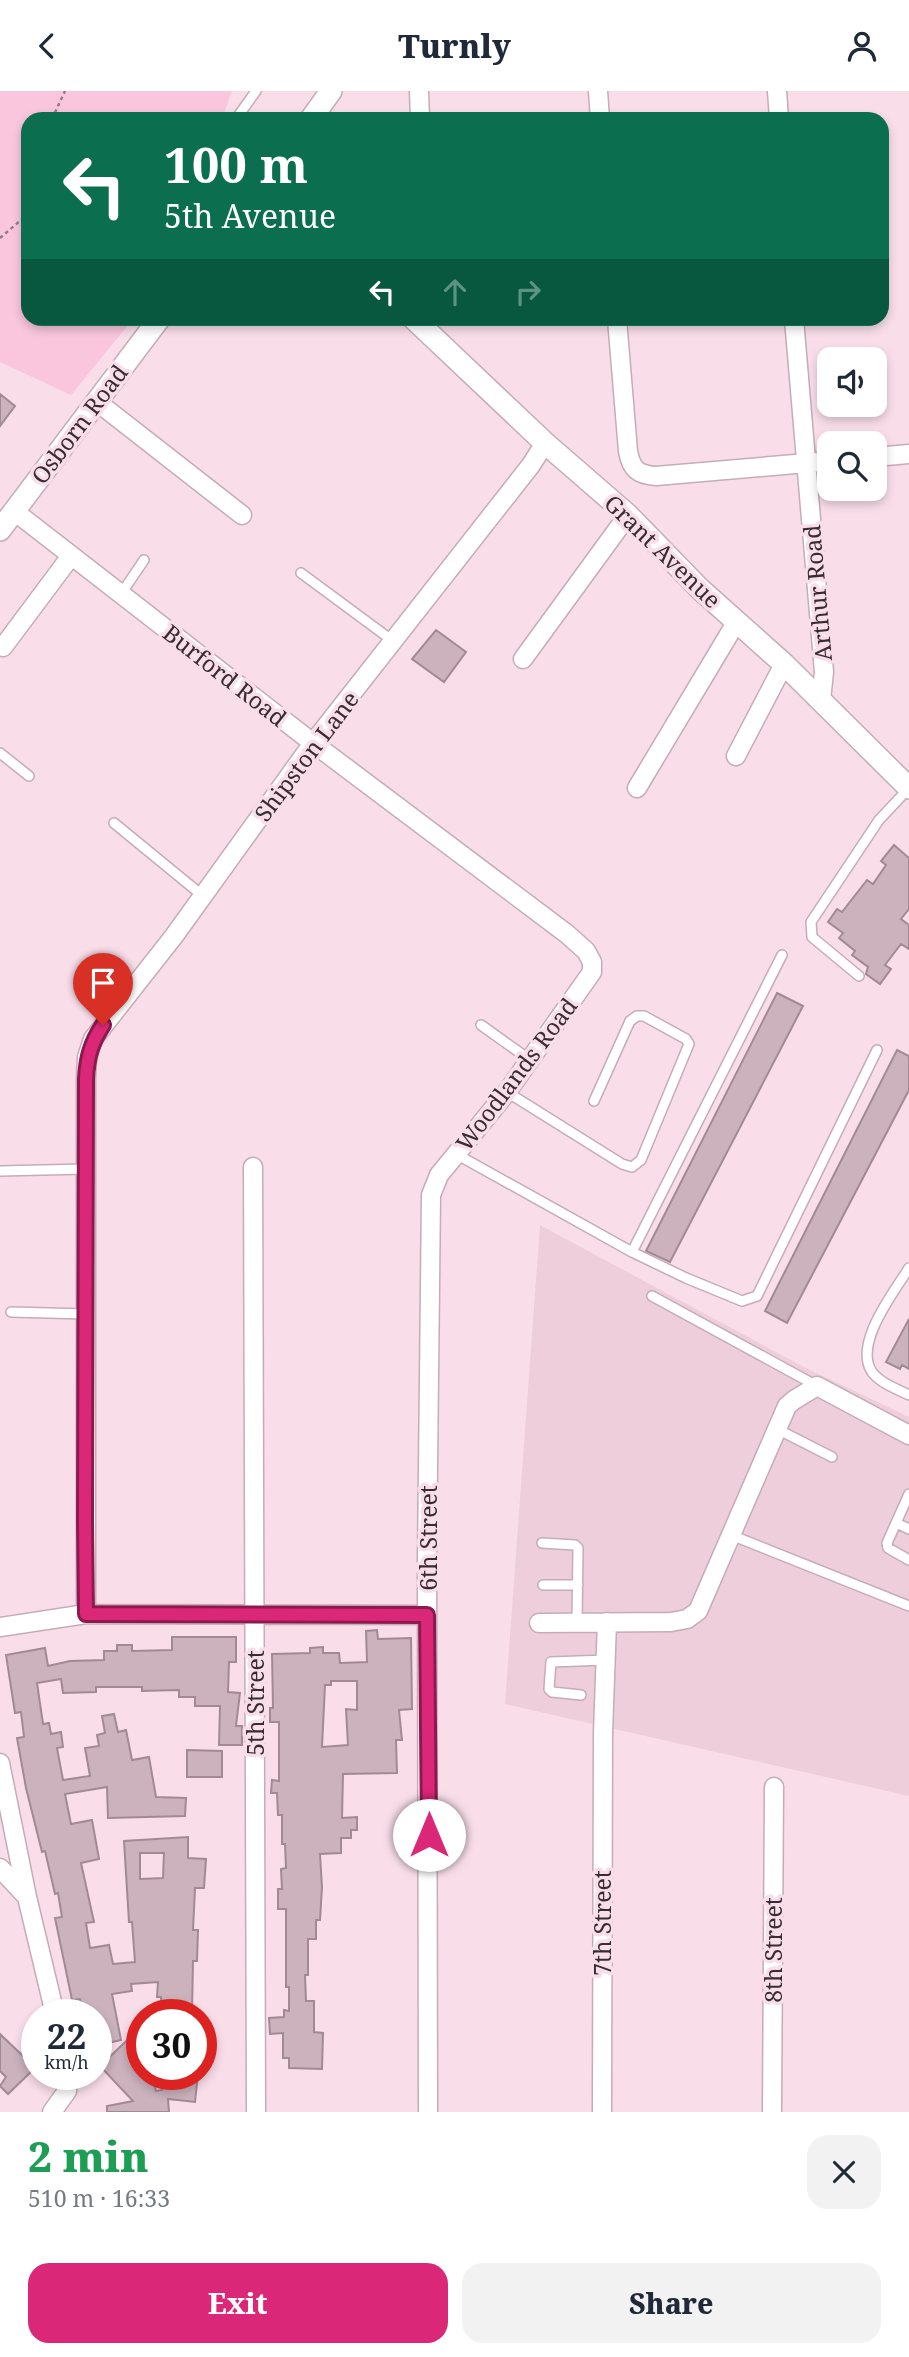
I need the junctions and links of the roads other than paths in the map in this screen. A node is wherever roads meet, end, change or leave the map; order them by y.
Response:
1 (256, 91) edge
2 (331, 91) edge
3 (418, 91) edge
4 (598, 91) edge
5 (777, 91) edge
6 (241, 112) edge
7 (316, 112) edge
8 (420, 112) edge
9 (600, 112) edge
10 (778, 112) edge
11 (154, 326) edge
12 (425, 326) edge
13 (618, 326) edge
14 (795, 326) edge
15 (96, 401) junction
16 (545, 443) junction
17 (909, 454) edge
18 (887, 456) edge
19 (817, 462) edge
20 (806, 463) junction
21 (11, 508) junction
22 (242, 515) dead end
23 (628, 515) junction
24 (0, 530) edge
25 (71, 556) junction
26 (144, 560) dead end
27 (302, 573) dead end
28 (121, 594) junction
29 (737, 621) junction
30 (393, 641) junction
31 (3, 647) dead end
32 (523, 659) dead end
33 (784, 664) junction
34 (821, 700) junction
35 (313, 744) junction
36 (0, 753) edge
37 (736, 756) dead end
38 (29, 776) dead end
39 (638, 788) dead end
40 (909, 788) edge
41 (114, 823) dead end
42 (203, 896) junction
43 (782, 955) dead end
44 (592, 972) joint
45 (859, 976) dead end
46 (481, 1025) dead end
47 (877, 1050) dead end
48 (530, 1060) junction
49 (507, 1092) junction
50 (594, 1101) dead end
51 (456, 1154) junction
52 (253, 1167) dead end
53 (86, 1169) junction
54 (0, 1171) edge
55 (439, 1175) joint
56 (632, 1251) junction
57 (909, 1268) edge
58 (652, 1296) dead end
59 (11, 1312) dead end
60 (86, 1314) junction
61 (817, 1386) junction
62 (909, 1395) edge
63 (777, 1429) junction
64 (909, 1435) edge
65 (832, 1457) dead end
66 (909, 1494) edge
67 (896, 1523) junction
68 (909, 1529) edge
69 (731, 1535) junction
70 (542, 1543) dead end
71 (909, 1560) edge
72 (543, 1585) dead end
73 (578, 1585) junction
74 (909, 1606) edge
75 (254, 1613) junction
76 (86, 1614) junction
77 (427, 1615) junction
78 (577, 1622) junction
79 (607, 1622) junction
80 (539, 1623) dead end
81 (0, 1627) edge
82 (606, 1660) junction
83 (580, 1695) dead end
84 (0, 1763) edge
85 (774, 1787) dead end
86 (0, 1868) edge
87 (27, 1896) junction
88 (51, 1999) edge
89 (68, 2090) edge
90 (52, 2112) edge
91 (256, 2112) edge
92 (428, 2112) edge
93 (602, 2112) edge
94 (772, 2112) edge

1 - 6 lane
2 - 7 street
3 - 8 street
4 - 9 street
5 - 10 street
11 - 15 street, Osborn Road
12 - 16 street, Grant Avenue
13 - 20 street
14 - 20 street, Arthur Road
15 - 21 street, Osborn Road
15 - 22 street
16 - 23 street, Grant Avenue
16 - 30 street, Shipston Lane
17 - 18 street
19 - 20 street
20 - 34 street, Arthur Road
21 - 24 street, Osborn Road
21 - 25 street, Burford Road
23 - 29 street, Grant Avenue
23 - 32 street
25 - 28 street, Burford Road
25 - 31 street
26 - 28 lane
27 - 30 lane
28 - 35 street, Burford Road
29 - 33 street, Grant Avenue
29 - 39 street
30 - 35 street, Shipston Lane
33 - 34 street, Grant Avenue
33 - 37 street
34 - 40 street, Grant Avenue
35 - 42 street, Shipston Lane
35 - 44 street, Burford Road
36 - 38 lane
40 - 45 lane
41 - 42 lane
42 - 53 street, Shipston Lane
43 - 56 lane
44 - 48 street, Woodlands Road
46 - 48 lane
47 - 56 lane
48 - 49 street, Woodlands Road
49 - 50 lane
49 - 51 street, Woodlands Road
51 - 55 street, Woodlands Road
51 - 56 lane
52 - 75 street, 5th Street
53 - 54 lane
53 - 60 street, Shipston Lane
55 - 77 street, 6th Street
57 - 62 lane
58 - 61 lane
59 - 60 lane
60 - 76 street, Shipston Lane
61 - 63 street
61 - 64 street
63 - 65 lane
63 - 69 street
66 - 67 lane
67 - 68 lane
67 - 71 lane
69 - 74 lane
69 - 79 street
70 - 73 lane
72 - 73 lane
73 - 78 lane
75 - 76 street
75 - 77 street
75 - 91 street, 5th Street
76 - 81 street
77 - 92 street, 6th Street
78 - 79 street
78 - 80 street
79 - 82 street, 7th Street
82 - 83 lane
82 - 93 street, 7th Street
84 - 87 street
85 - 94 street, 8th Street
86 - 87 street
87 - 88 street
89 - 90 street

